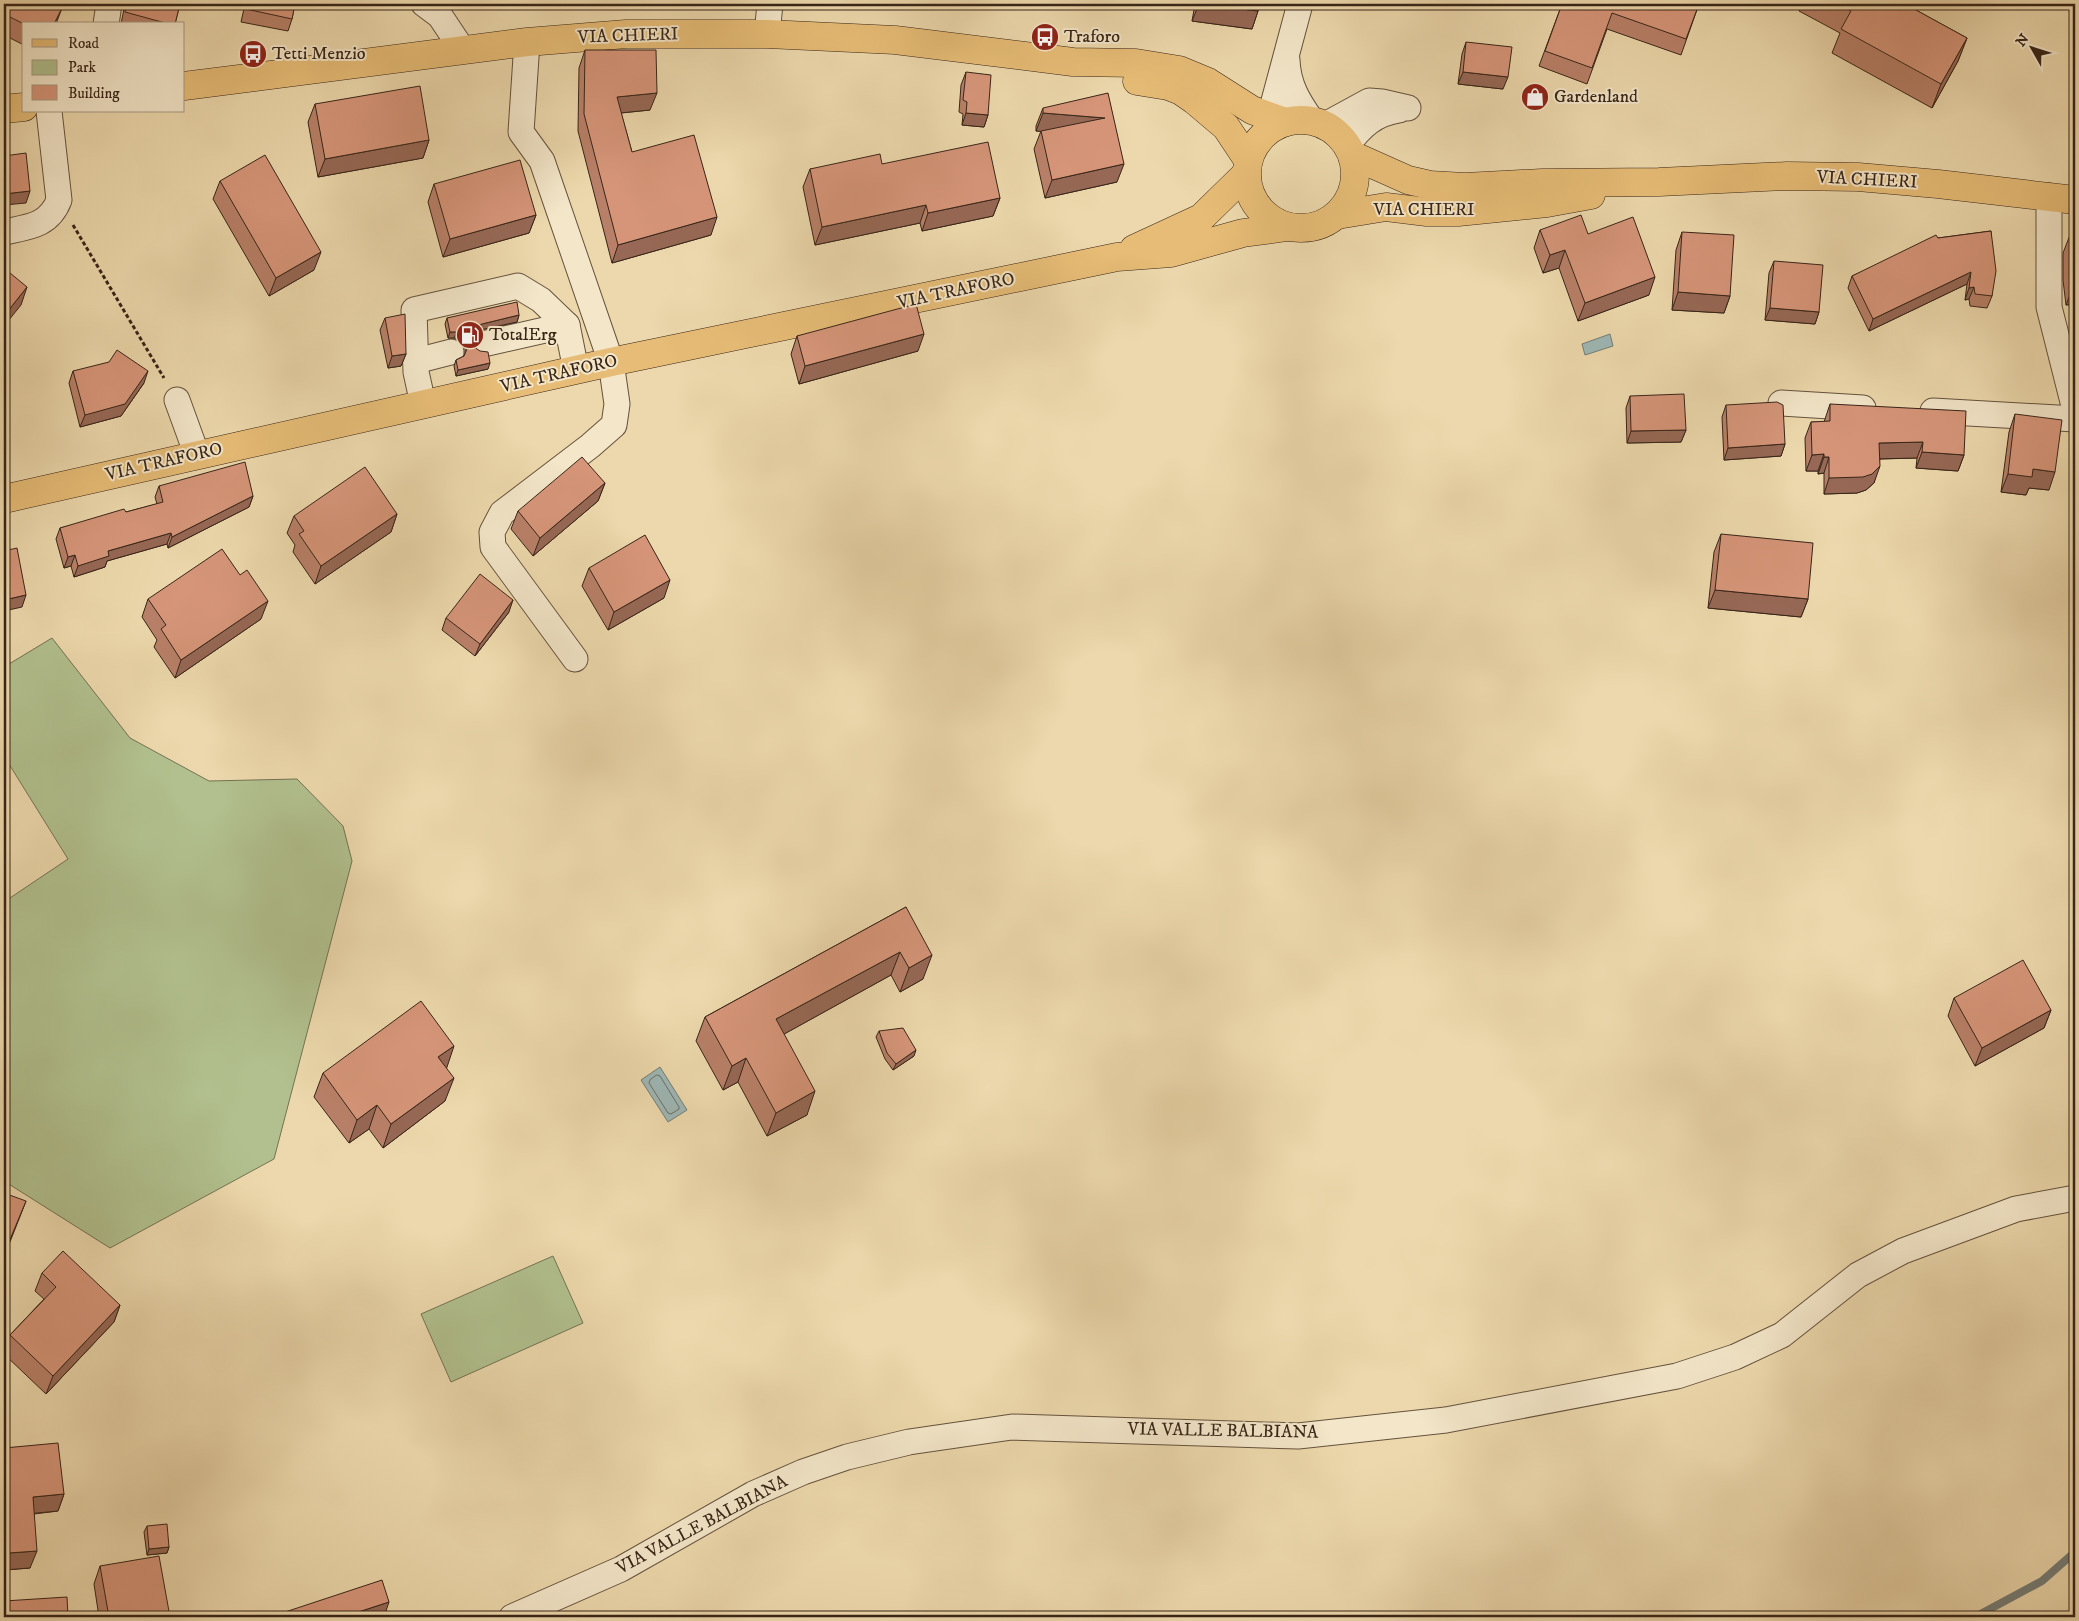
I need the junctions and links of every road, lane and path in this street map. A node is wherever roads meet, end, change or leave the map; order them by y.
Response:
1 (109, 4) edge
2 (424, 4) edge
3 (770, 4) edge
4 (1300, 4) edge
5 (106, 22) edge
6 (767, 34) junction
7 (527, 42) junction
8 (462, 49) junction
9 (1287, 55) junction
10 (1073, 62) junction
11 (185, 86) edge
12 (22, 107) edge
13 (4, 109) edge
14 (49, 112) edge
15 (1285, 122) junction
16 (1319, 123) junction
17 (1349, 150) junction
18 (1247, 167) junction
19 (1659, 182) junction
20 (2048, 196) junction
21 (59, 200) junction
22 (2075, 200) edge
23 (1337, 215) junction
24 (1287, 227) junction
25 (4, 232) edge
26 (1117, 257) junction
27 (567, 325) junction
28 (483, 344) dead end
29 (451, 352) dead end
30 (416, 361) junction
31 (611, 362) junction
32 (576, 370) junction
33 (177, 400) joint
34 (1782, 403) edge
35 (423, 404) junction
36 (2075, 410) edge
37 (2075, 419) edge
38 (196, 455) junction
39 (4, 498) edge
40 (575, 659) dead end
41 (2075, 1198) edge
42 (512, 1617) edge

1 - 5 street
2 - 8 street
3 - 6 street
4 - 9 street
6 - 7 main road, VIA CHIERI
6 - 10 main road, VIA CHIERI
7 - 8 main road, VIA CHIERI
7 - 31 street
8 - 11 main road, VIA CHIERI
9 - 15 street
9 - 16 street
10 - 15 main road, VIA CHIERI
10 - 18 main road, VIA CHIERI
12 - 13 main road
14 - 21 street
15 - 16 main road
15 - 18 main road
16 - 17 main road
16 - 17 street
17 - 19 main road, VIA CHIERI
17 - 23 main road
18 - 24 main road
18 - 26 main road, VIA TRAFORO
19 - 20 main road, VIA CHIERI
19 - 23 main road, VIA CHIERI
20 - 22 main road, VIA CHIERI
20 - 36 street
21 - 25 street
21 - 33 path
23 - 24 main road
24 - 26 main road, VIA TRAFORO
26 - 31 main road, VIA TRAFORO
27 - 28 street
27 - 30 street
27 - 32 street
29 - 30 street
30 - 35 street
31 - 32 main road, VIA TRAFORO
31 - 40 street
32 - 35 main road, VIA TRAFORO
33 - 38 street
34 - 37 street
35 - 38 main road, VIA TRAFORO
38 - 39 main road, VIA TRAFORO
41 - 42 street, VIA VALLE BALBIANA

